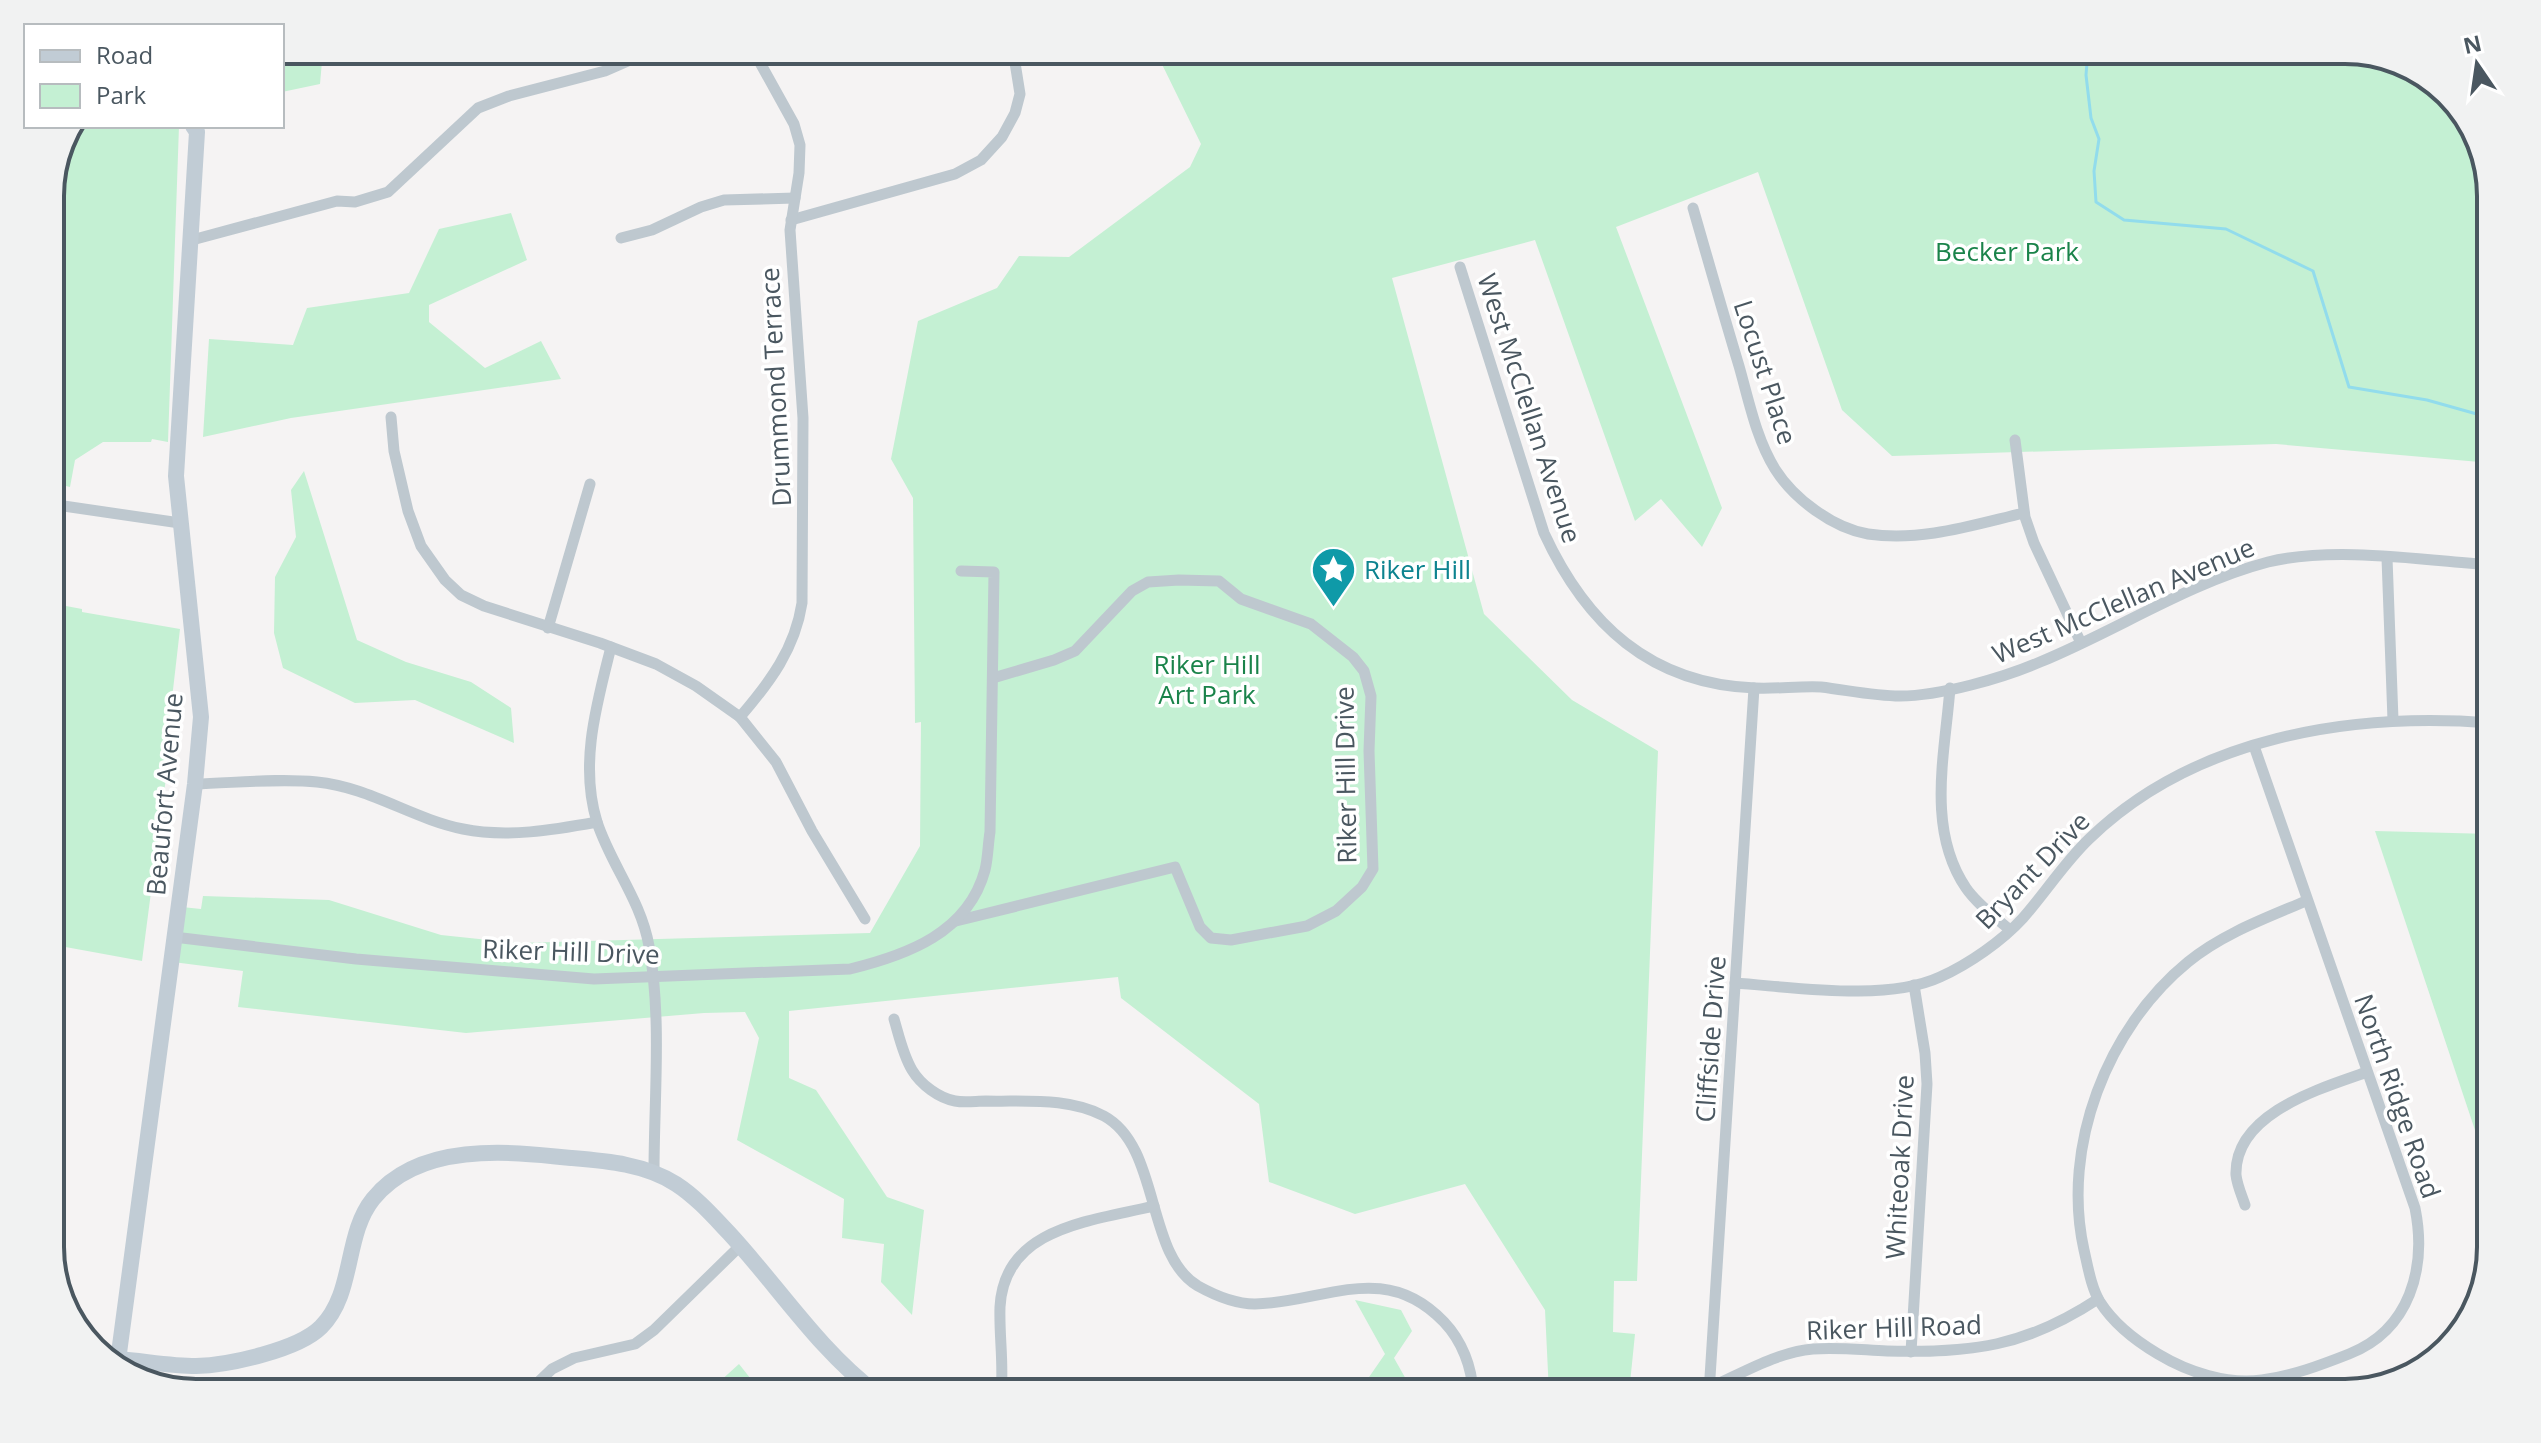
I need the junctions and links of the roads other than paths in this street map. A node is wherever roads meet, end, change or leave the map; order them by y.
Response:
1 (621, 64) edge
2 (761, 64) edge
3 (1015, 64) edge
4 (196, 128) edge
5 (795, 198) junction
6 (1693, 208) dead end
7 (791, 220) junction
8 (621, 238) dead end
9 (192, 240) junction
10 (1460, 267) dead end
11 (391, 417) dead end
12 (2015, 440) dead end
13 (590, 484) dead end
14 (64, 506) edge
15 (2024, 513) junction
16 (180, 523) junction
17 (2387, 558) junction
18 (2477, 564) edge
19 (961, 571) dead end
20 (548, 628) junction
21 (2081, 643) junction
22 (611, 647) junction
23 (993, 678) junction
24 (1754, 688) junction
25 (1950, 688) junction
26 (740, 717) junction
27 (2393, 720) junction
28 (2477, 722) edge
29 (2254, 746) junction
30 (195, 784) junction
31 (597, 822) junction
32 (2306, 901) junction
33 (865, 919) dead end
34 (956, 921) junction
35 (2010, 930) junction
36 (174, 937) junction
37 (654, 978) junction
38 (1735, 983) junction
39 (1914, 985) junction
40 (894, 1019) dead end
41 (2367, 1072) junction
42 (654, 1172) junction
43 (2245, 1205) dead end
44 (1154, 1206) junction
45 (740, 1246) junction
46 (2098, 1299) junction
47 (1911, 1352) junction
48 (119, 1354) edge
49 (135, 1364) edge
50 (542, 1379) edge
51 (860, 1379) edge
52 (1001, 1379) edge
53 (1471, 1379) edge
54 (1710, 1379) edge
55 (1737, 1379) edge
56 (2241, 1379) edge
57 (2266, 1379) edge

1 - 9 street
2 - 5 street, Drummond Terrace
3 - 7 street
4 - 9 street, Beaufort Avenue
5 - 7 street, Drummond Terrace
5 - 8 street
6 - 15 street, Locust Place
7 - 26 street, Drummond Terrace
9 - 16 street, Beaufort Avenue
10 - 24 street, West McClellan Avenue
11 - 20 street
12 - 15 street
13 - 20 street
14 - 16 street
15 - 21 street
16 - 30 street, Beaufort Avenue
17 - 18 street, West McClellan Avenue
17 - 21 street, West McClellan Avenue
17 - 27 street
19 - 23 street, Riker Hill Drive
20 - 22 street
21 - 25 street, West McClellan Avenue
22 - 26 street
22 - 31 street
23 - 34 street, Riker Hill Drive
23 - 34 street, Riker Hill Drive
24 - 25 street, West McClellan Avenue
24 - 38 street, Cliffside Drive
25 - 35 street
26 - 33 street
27 - 28 street, Bryant Drive
27 - 29 street, Bryant Drive
29 - 32 street, North Ridge Road
29 - 35 street, Bryant Drive
30 - 31 street
30 - 36 street, Beaufort Avenue
31 - 37 street
32 - 41 street, North Ridge Road
32 - 46 street
34 - 37 street, Riker Hill Drive
35 - 39 street, Bryant Drive
36 - 37 street, Riker Hill Drive
36 - 48 street, Beaufort Avenue
37 - 42 street
38 - 39 street, Bryant Drive
38 - 54 street, Cliffside Drive
39 - 47 street, Whiteoak Drive
40 - 44 street
41 - 43 street
41 - 57 street, North Ridge Road
42 - 45 street
42 - 49 street
44 - 52 street
44 - 53 street
45 - 50 street
45 - 51 street
46 - 47 street, Riker Hill Road
46 - 56 street, North Ridge Road
47 - 55 street, Riker Hill Road

